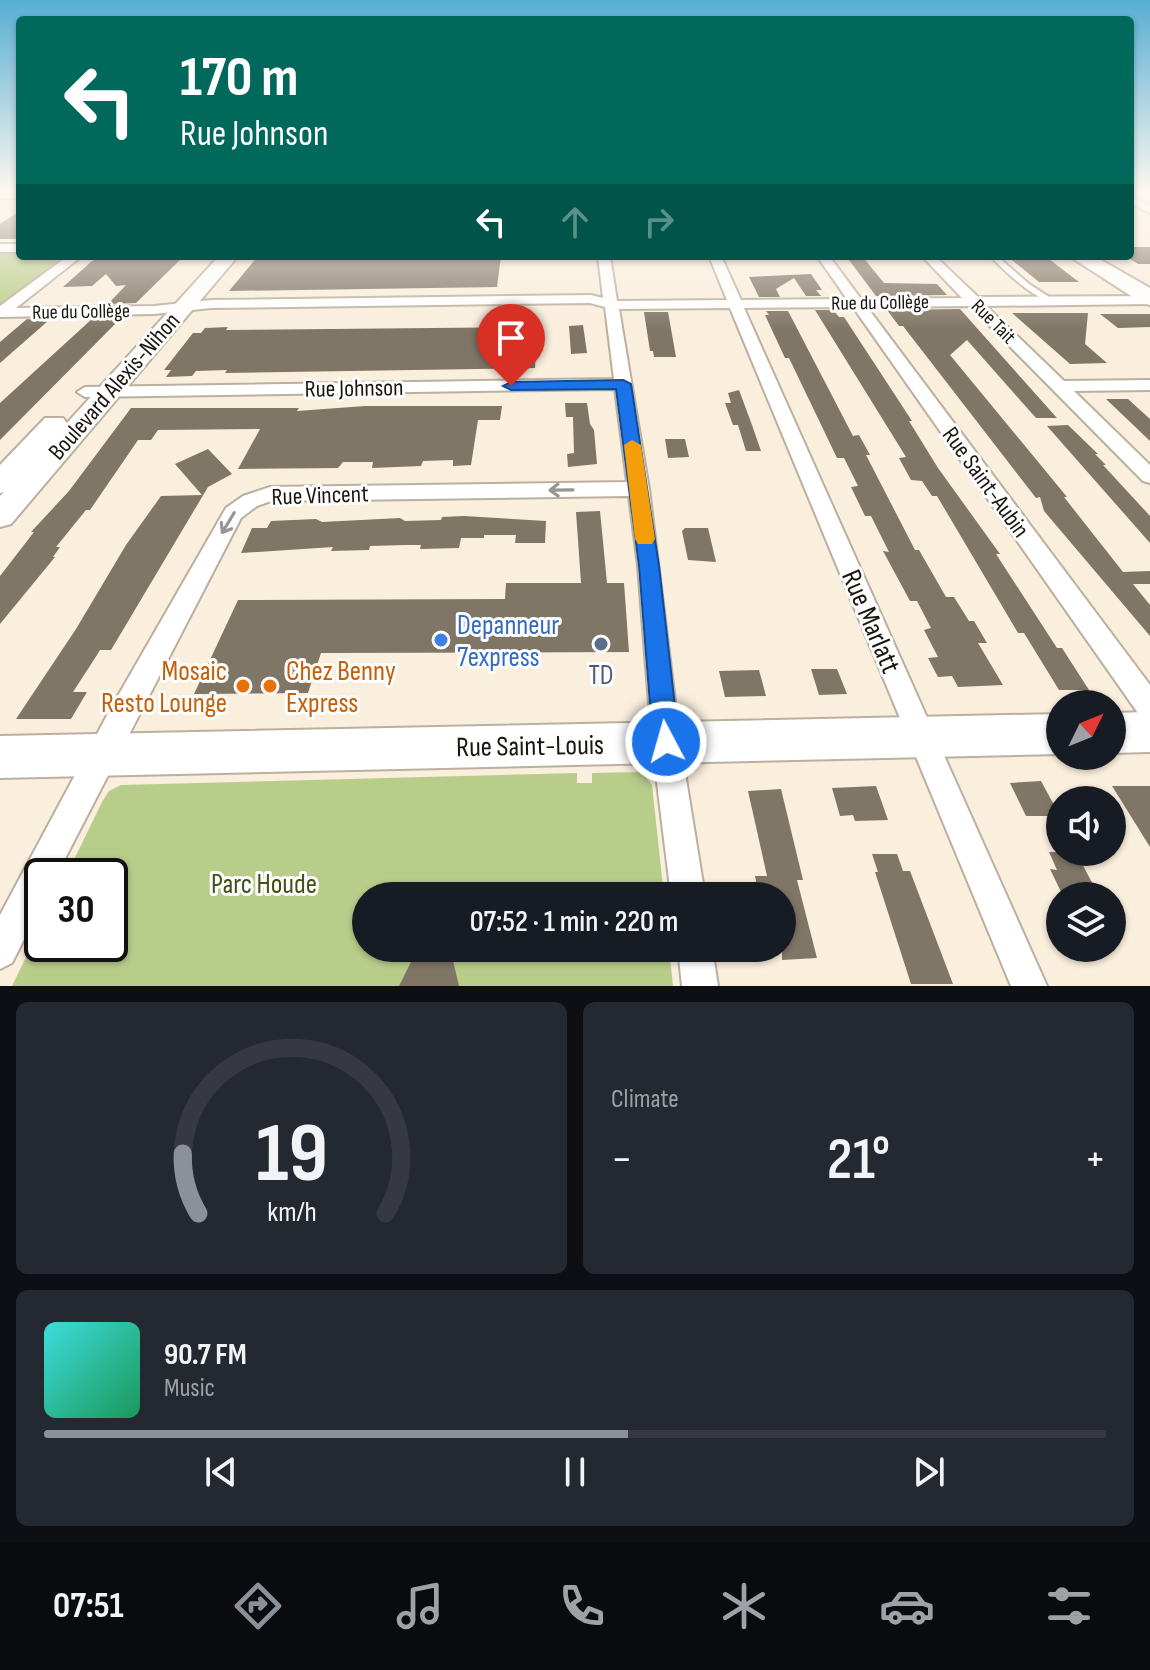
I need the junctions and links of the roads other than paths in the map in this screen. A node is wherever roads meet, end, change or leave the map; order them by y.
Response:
1 (71, 260) edge
2 (208, 260) edge
3 (225, 260) edge
4 (605, 260) edge
5 (717, 260) edge
6 (826, 260) edge
7 (932, 260) edge
8 (998, 260) edge
9 (1086, 260) edge
10 (1104, 260) edge
11 (1150, 285) edge
12 (1150, 299) edge
13 (1050, 300) junction
14 (974, 301) junction
15 (857, 303) junction
16 (735, 304) junction
17 (611, 305) junction
18 (174, 310) junction
19 (1, 313) edge
20 (623, 384) junction
21 (1150, 385) edge
22 (1061, 386) junction
23 (97, 392) junction
24 (1150, 476) edge
25 (0, 483) edge
26 (639, 489) junction
27 (0, 516) edge
28 (1150, 707) edge
29 (1150, 732) edge
30 (1126, 733) edge
31 (1046, 734) edge
32 (922, 737) junction
33 (666, 742) junction
34 (101, 755) junction
35 (0, 757) edge
36 (686, 882) edge
37 (0, 951) edge
38 (697, 962) edge
39 (700, 986) edge
40 (1029, 986) edge

1 - 19 street
2 - 18 street, Boulevard Alexis-Nihon
3 - 18 street, Boulevard Alexis-Nihon
4 - 17 street
5 - 16 street, Rue Marlatt
6 - 15 street, Rue Saint-Aubin
7 - 14 street, Rue Tait
8 - 13 lane
9 - 12 main road
10 - 11 main road
12 - 13 street, Rue du Collège
13 - 14 street, Rue du Collège
14 - 15 street, Rue du Collège
14 - 22 street, Rue Tait
15 - 16 street, Rue du Collège
15 - 28 street, Rue Saint-Aubin
16 - 17 street, Rue du Collège
16 - 32 street, Rue Marlatt
17 - 18 street, Rue du Collège
17 - 20 street
18 - 19 street, Rue du Collège
18 - 23 street, Boulevard Alexis-Nihon
20 - 23 street, Rue Johnson
20 - 26 street
21 - 22 street
22 - 24 street, Rue Tait
23 - 25 street, Boulevard Alexis-Nihon
23 - 27 street, Boulevard Alexis-Nihon
26 - 33 street
26 -> 34 street, Rue Vincent
29 - 30 street
31 - 32 street, Rue Saint-Louis
32 - 33 street, Rue Saint-Louis
32 - 40 street, Rue Marlatt
33 - 34 street, Rue Saint-Louis
33 - 36 street
34 - 35 street, Rue Saint-Louis
34 - 37 street, Rue Vincent
38 - 39 street

